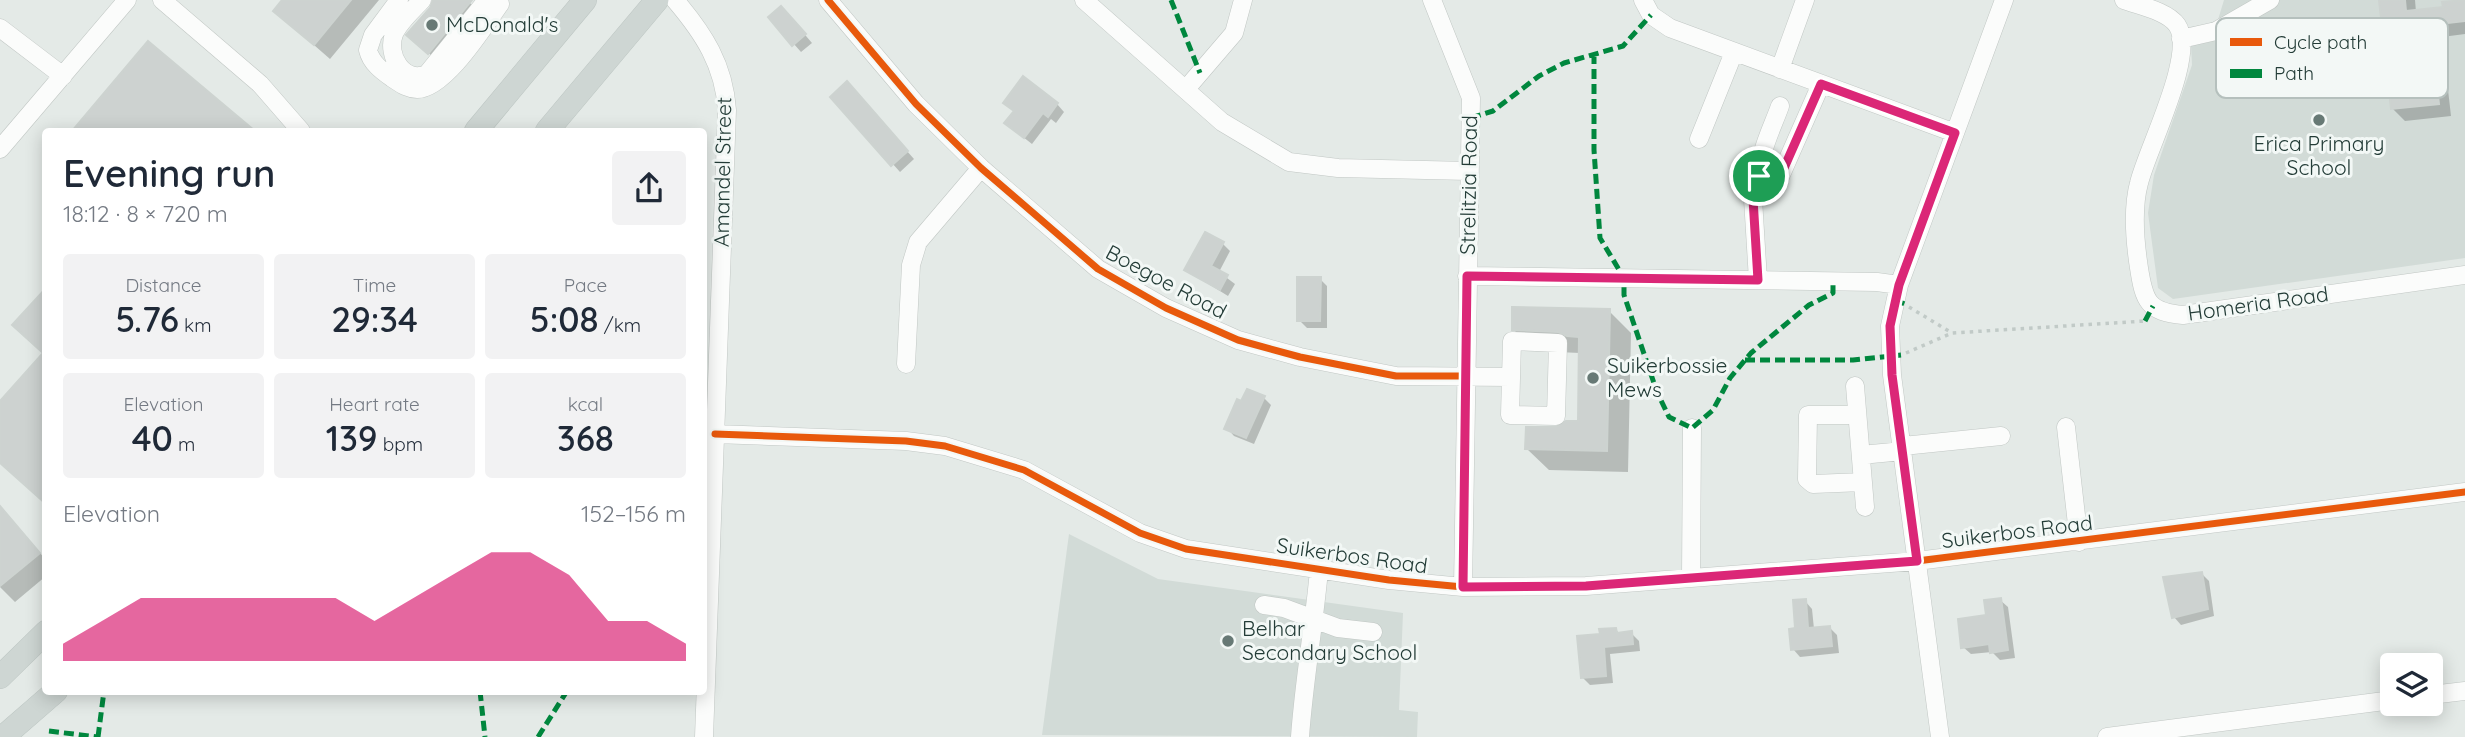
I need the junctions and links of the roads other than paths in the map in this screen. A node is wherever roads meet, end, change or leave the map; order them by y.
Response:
1 (127, 0) edge
2 (162, 0) edge
3 (399, 0) edge
4 (422, 0) edge
5 (487, 0) edge
6 (499, 0) edge
7 (567, 0) edge
8 (585, 0) edge
9 (657, 0) edge
10 (675, 0) edge
11 (828, 0) edge
12 (1084, 0) edge
13 (1243, 0) edge
14 (1432, 0) edge
15 (1643, 0) edge
16 (1805, 0) edge
17 (2004, 0) edge
18 (2124, 0) edge
19 (2270, 0) edge
20 (2239, 18) edge
21 (0, 28) edge
22 (2216, 31) edge
23 (2181, 39) junction
24 (1734, 52) junction
25 (541, 53) junction
26 (1780, 69) junction
27 (63, 76) junction
28 (1821, 84) junction
29 (1186, 89) junction
30 (1780, 106) dead end
31 (298, 128) edge
32 (478, 128) edge
33 (550, 128) edge
34 (1955, 133) junction
35 (1699, 139) dead end
36 (0, 149) edge
37 (981, 168) junction
38 (1469, 171) junction
39 (1759, 176) junction
40 (2465, 275) edge
41 (1467, 276) junction
42 (1758, 280) junction
43 (1899, 285) junction
44 (712, 314) edge
45 (906, 364) dead end
46 (1464, 376) junction
47 (1511, 377) junction
48 (1854, 386) dead end
49 (1857, 415) junction
50 (2066, 427) dead end
51 (1692, 428) dead end
52 (715, 434) junction
53 (2001, 436) dead end
54 (1903, 448) junction
55 (1861, 455) junction
56 (1863, 482) junction
57 (2465, 492) edge
58 (1866, 507) dead end
59 (2079, 542) junction
60 (1917, 561) junction
61 (1319, 569) junction
62 (1691, 578) junction
63 (1463, 587) junction
64 (1264, 605) dead end
65 (1314, 618) junction
66 (1373, 632) dead end
67 (42, 636) edge
68 (707, 654) edge
69 (0, 677) edge
70 (2465, 691) edge
71 (2443, 694) edge
72 (51, 695) edge
73 (706, 695) edge
74 (2380, 702) edge
75 (2131, 735) edge
76 (3, 737) edge
77 (704, 737) edge
78 (1300, 737) edge
79 (1940, 737) edge
80 (2106, 737) edge

1 - 27 street
2 - 31 street
3 - 6 street
4 - 5 street
7 - 25 main road
8 - 25 main road
9 - 33 main road
10 - 44 street, Amandel Street
11 - 37 street, Boegoe Road
12 - 29 street
13 - 29 street
14 - 38 street, Strelitzia Road
15 - 24 street
16 - 26 street
17 - 34 street
18 - 23 street
19 - 20 street
21 - 27 street
22 - 23 street
23 - 40 street, Homeria Road
24 - 26 street
24 - 35 street
25 - 32 main road
26 - 28 street
27 - 36 street
28 - 34 street
28 - 39 street
29 - 38 street
30 - 39 street
34 - 43 street
37 - 45 street
37 - 46 street, Boegoe Road
38 - 41 street, Strelitzia Road
39 - 42 street
41 - 42 street
41 - 46 street, Strelitzia Road
42 - 43 street
43 - 54 street
44 - 52 street, Amandel Street
46 - 47 street, Boegoe Road
46 - 63 street, Strelitzia Road
47 - 47 street
48 - 49 street
49 - 55 street
49 - 56 street
50 - 59 street
51 - 62 street
52 - 61 street, Suikerbos Road
52 - 68 street, Amandel Street
53 - 54 street
54 - 55 street
54 - 60 street
55 - 56 street
56 - 58 street
57 - 59 street, Suikerbos Road
59 - 60 street, Suikerbos Road
60 - 62 street, Suikerbos Road
60 - 79 street
61 - 63 street, Suikerbos Road
61 - 65 street
62 - 63 street, Suikerbos Road
64 - 65 street
65 - 66 street
65 - 78 street
67 - 69 main road
70 - 71 street
72 - 76 main road
73 - 77 street, Amandel Street
74 - 75 street
75 - 80 street

